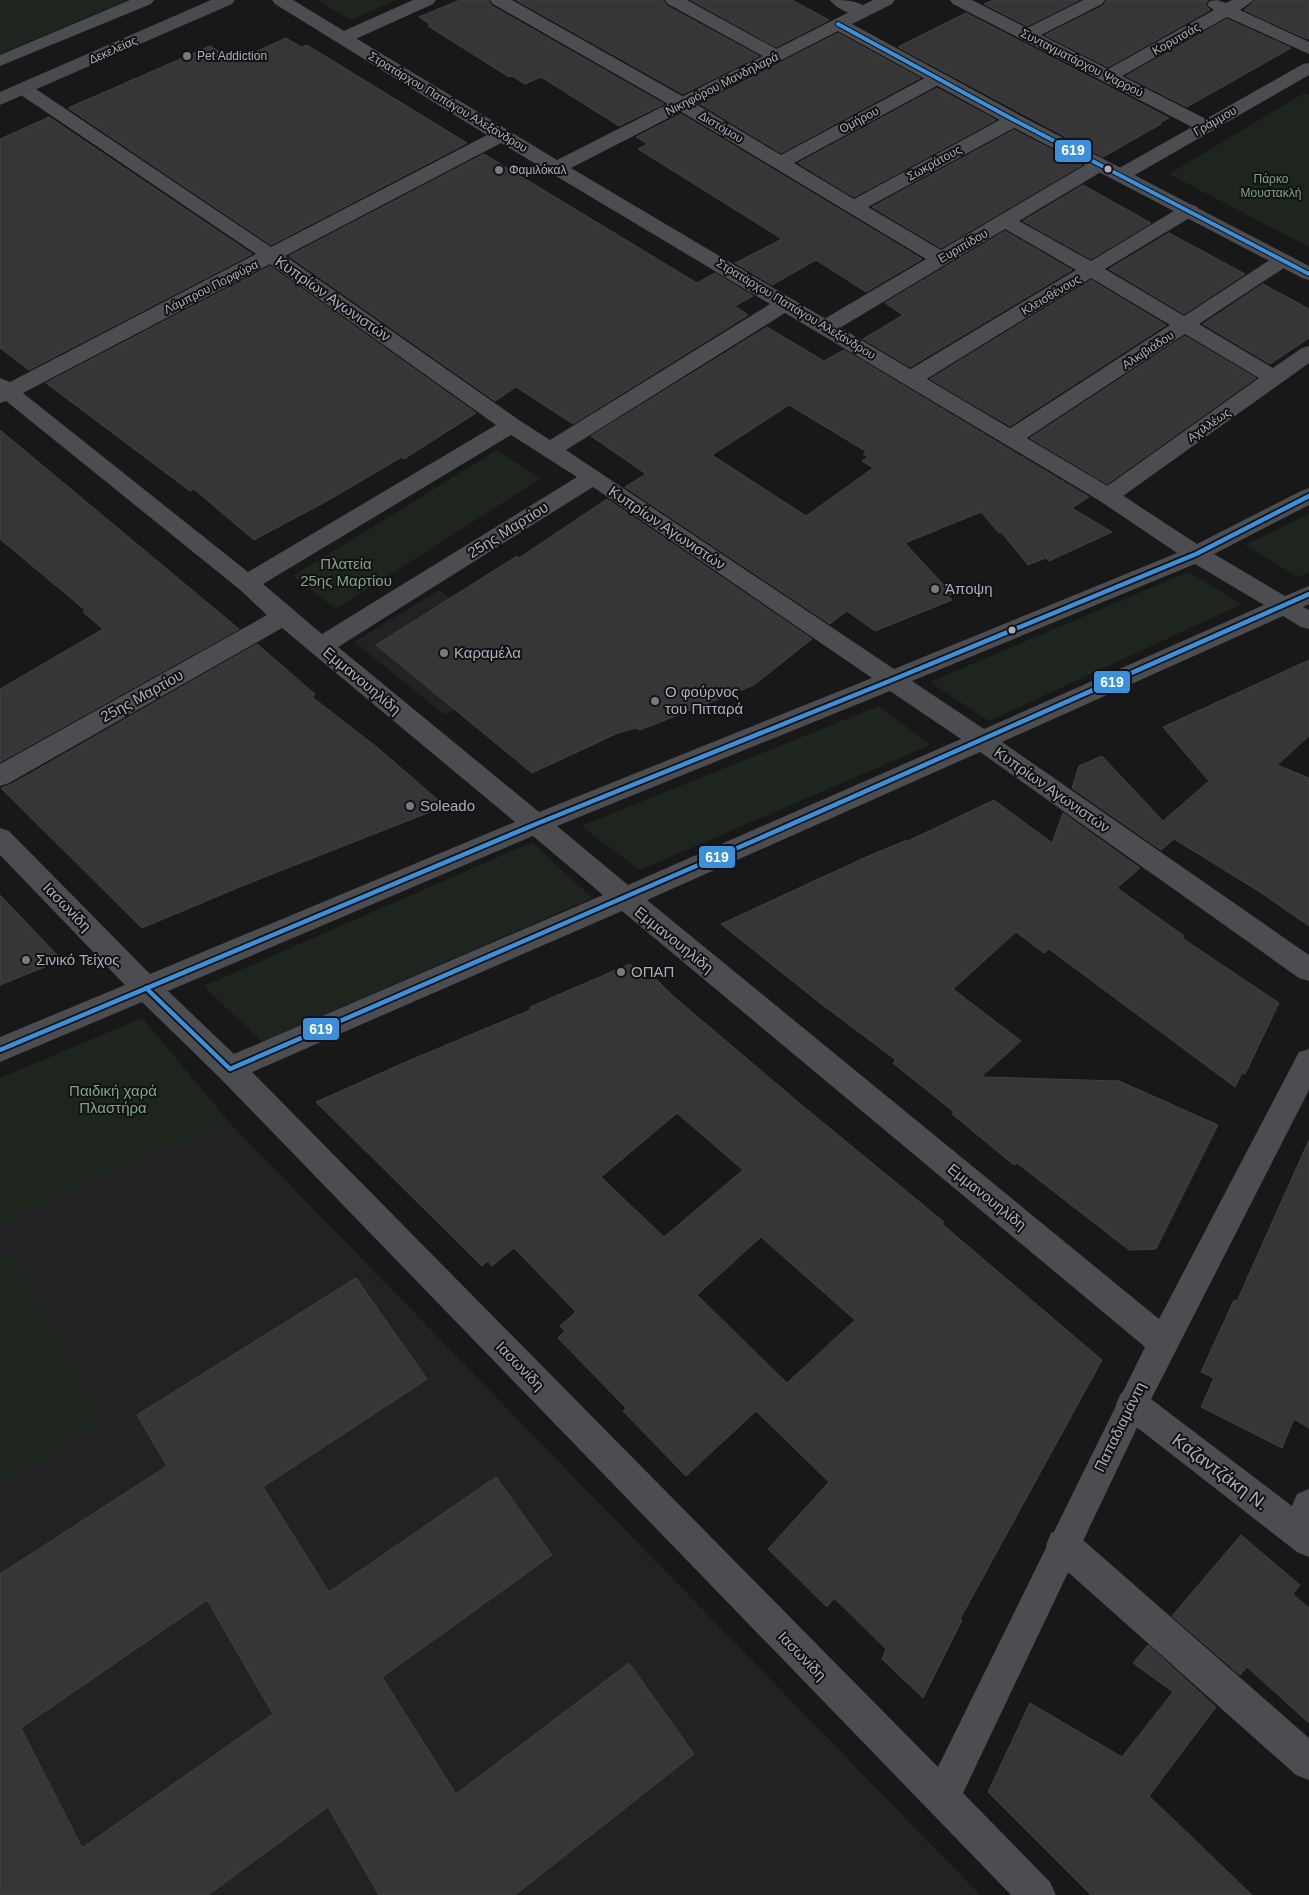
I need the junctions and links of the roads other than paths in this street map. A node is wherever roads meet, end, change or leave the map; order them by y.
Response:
1 (145, 0) edge
2 (226, 0) edge
3 (281, 0) edge
4 (428, 0) edge
5 (499, 0) edge
6 (674, 0) edge
7 (839, 0) edge
8 (886, 0) edge
9 (958, 0) edge
10 (1096, 0) edge
11 (1206, 0) edge
12 (1245, 0) edge
13 (1227, 10) junction
14 (862, 12) junction
15 (838, 24) junction
16 (1027, 35) junction
17 (343, 38) junction
18 (1309, 50) edge
19 (776, 56) junction
20 (0, 61) edge
21 (1309, 68) edge
22 (1108, 77) junction
23 (938, 78) junction
24 (24, 89) junction
25 (0, 99) edge
26 (682, 104) junction
27 (1014, 120) junction
28 (1205, 126) junction
29 (501, 135) junction
30 (780, 163) junction
31 (1100, 165) junction
32 (558, 168) junction
33 (1121, 175) junction
34 (854, 207) junction
35 (1189, 210) junction
36 (1006, 222) junction
37 (272, 256) junction
38 (940, 259) junction
39 (1283, 260) junction
40 (1092, 270) junction
41 (1309, 274) edge
42 (786, 303) junction
43 (1185, 326) junction
44 (826, 327) junction
45 (1309, 353) edge
46 (912, 378) junction
47 (1274, 378) junction
48 (3, 391) edge
49 (511, 425) junction
50 (1011, 438) junction
51 (549, 450) junction
52 (593, 478) junction
53 (1108, 496) junction
54 (1309, 496) edge
55 (1196, 554) junction
56 (247, 583) junction
57 (1309, 594) edge
58 (1284, 606) junction
59 (284, 616) junction
60 (1309, 621) edge
61 (321, 646) junction
62 (892, 680) junction
63 (982, 741) junction
64 (0, 776) edge
65 (536, 824) junction
66 (0, 838) edge
67 (624, 899) junction
68 (1309, 970) edge
69 (146, 988) junction
70 (0, 1050) edge
71 (1308, 1064) edge
72 (230, 1069) junction
73 (1163, 1342) junction
74 (1132, 1404) junction
75 (1305, 1526) edge
76 (1063, 1545) junction
77 (1309, 1762) edge
78 (942, 1798) junction
79 (1037, 1895) edge

1 - 20 street
2 - 24 main road, Δεκελείας
3 - 17 street, Στρατάρχου Παπάγου Αλεξάνδρου
4 - 17 street
5 - 26 street, Διστόμου
6 - 19 street
7 - 14 street
8 - 14 street, Νικηφόρου Μανδηλαρά
9 - 16 street, Συνταγματάρχου Ψαρρού
10 - 16 street
11 - 13 street
12 - 13 street, Κορυτσάς
13 - 18 street
13 - 22 street, Κορυτσάς
14 - 15 street, Νικηφόρου Μανδηλαρά
15 - 19 street, Νικηφόρου Μανδηλαρά
15 - 23 street
16 - 22 street, Συνταγματάρχου Ψαρρού
17 - 29 street, Στρατάρχου Παπάγου Αλεξάνδρου
19 - 26 street, Νικηφόρου Μανδηλαρά
21 - 28 street, Γράμμου
22 - 28 street, Συνταγματάρχου Ψαρρού
23 - 27 street
23 - 30 street, Ομήρου
24 - 25 main road, Δεκελείας
24 - 37 street, Κυπρίων Αγωνιστών
26 - 30 street, Διστόμου
26 - 32 street, Νικηφόρου Μανδηλαρά
27 - 31 street
27 - 34 street, Σωκράτους
28 - 33 street, Γράμμου
29 - 32 street, Στρατάρχου Παπάγου Αλεξάνδρου
29 - 37 street, Λάμπρου Πορφύρα
30 - 34 street, Διστόμου
31 - 33 street
31 - 36 street, Ευριπίδου
32 - 42 street, Στρατάρχου Παπάγου Αλεξάνδρου
33 - 35 street
34 - 38 street, Διστόμου
35 - 39 street
35 - 40 street, Κλεισθένους
36 - 38 street, Ευριπίδου
36 - 40 street
37 - 48 street, Λάμπρου Πορφύρα
37 - 49 street, Κυπρίων Αγωνιστών
38 - 44 street, Ευριπίδου
39 - 41 street
39 - 43 street, Αλκιβιάδου
40 - 43 street
40 - 46 street, Κλεισθένους
42 - 44 street, Στρατάρχου Παπάγου Αλεξάνδρου
42 - 51 street
43 - 47 street
43 - 50 street, Αλκιβιάδου
44 - 46 street, Στρατάρχου Παπάγου Αλεξάνδρου
45 - 47 street, Αχιλλέως
46 - 50 street, Στρατάρχου Παπάγου Αλεξάνδρου
47 - 53 street, Αχιλλέως
48 - 56 street, Εμμανουηλίδη
49 - 51 street, Κυπρίων Αγωνιστών
49 - 56 street
50 - 53 street, Στρατάρχου Παπάγου Αλεξάνδρου
51 - 52 street, Κυπρίων Αγωνιστών
52 - 61 street, 25ης Μαρτίου
52 - 62 street, Κυπρίων Αγωνιστών
53 - 55 street, Στρατάρχου Παπάγου Αλεξάνδρου
54 - 55 street
55 - 58 street, Στρατάρχου Παπάγου Αλεξάνδρου
55 - 62 street
56 - 59 street, Εμμανουηλίδη
57 - 58 street
58 - 60 street, Στρατάρχου Παπάγου Αλεξάνδρου
58 - 63 street
59 - 61 street, Εμμανουηλίδη
59 - 64 street, 25ης Μαρτίου
61 - 65 street, Εμμανουηλίδη
62 - 63 street, Κυπρίων Αγωνιστών
62 - 65 street
63 - 67 street
63 - 68 street, Κυπρίων Αγωνιστών
65 - 67 street, Εμμανουηλίδη
65 - 69 street
66 - 69 street, Ιασωνίδη
67 - 72 street
67 - 73 street, Εμμανουηλίδη
69 - 70 street
69 - 72 street, Ιασωνίδη
71 - 73 street, Παπαδιαμάντη
72 - 78 street, Ιασωνίδη
73 - 74 street, Παπαδιαμάντη
74 - 75 street, Καζαντζάκη Ν.
74 - 76 street, Παπαδιαμάντη
76 - 77 street
76 - 78 street, Παπαδιαμάντη
78 - 79 street, Ιασωνίδη

